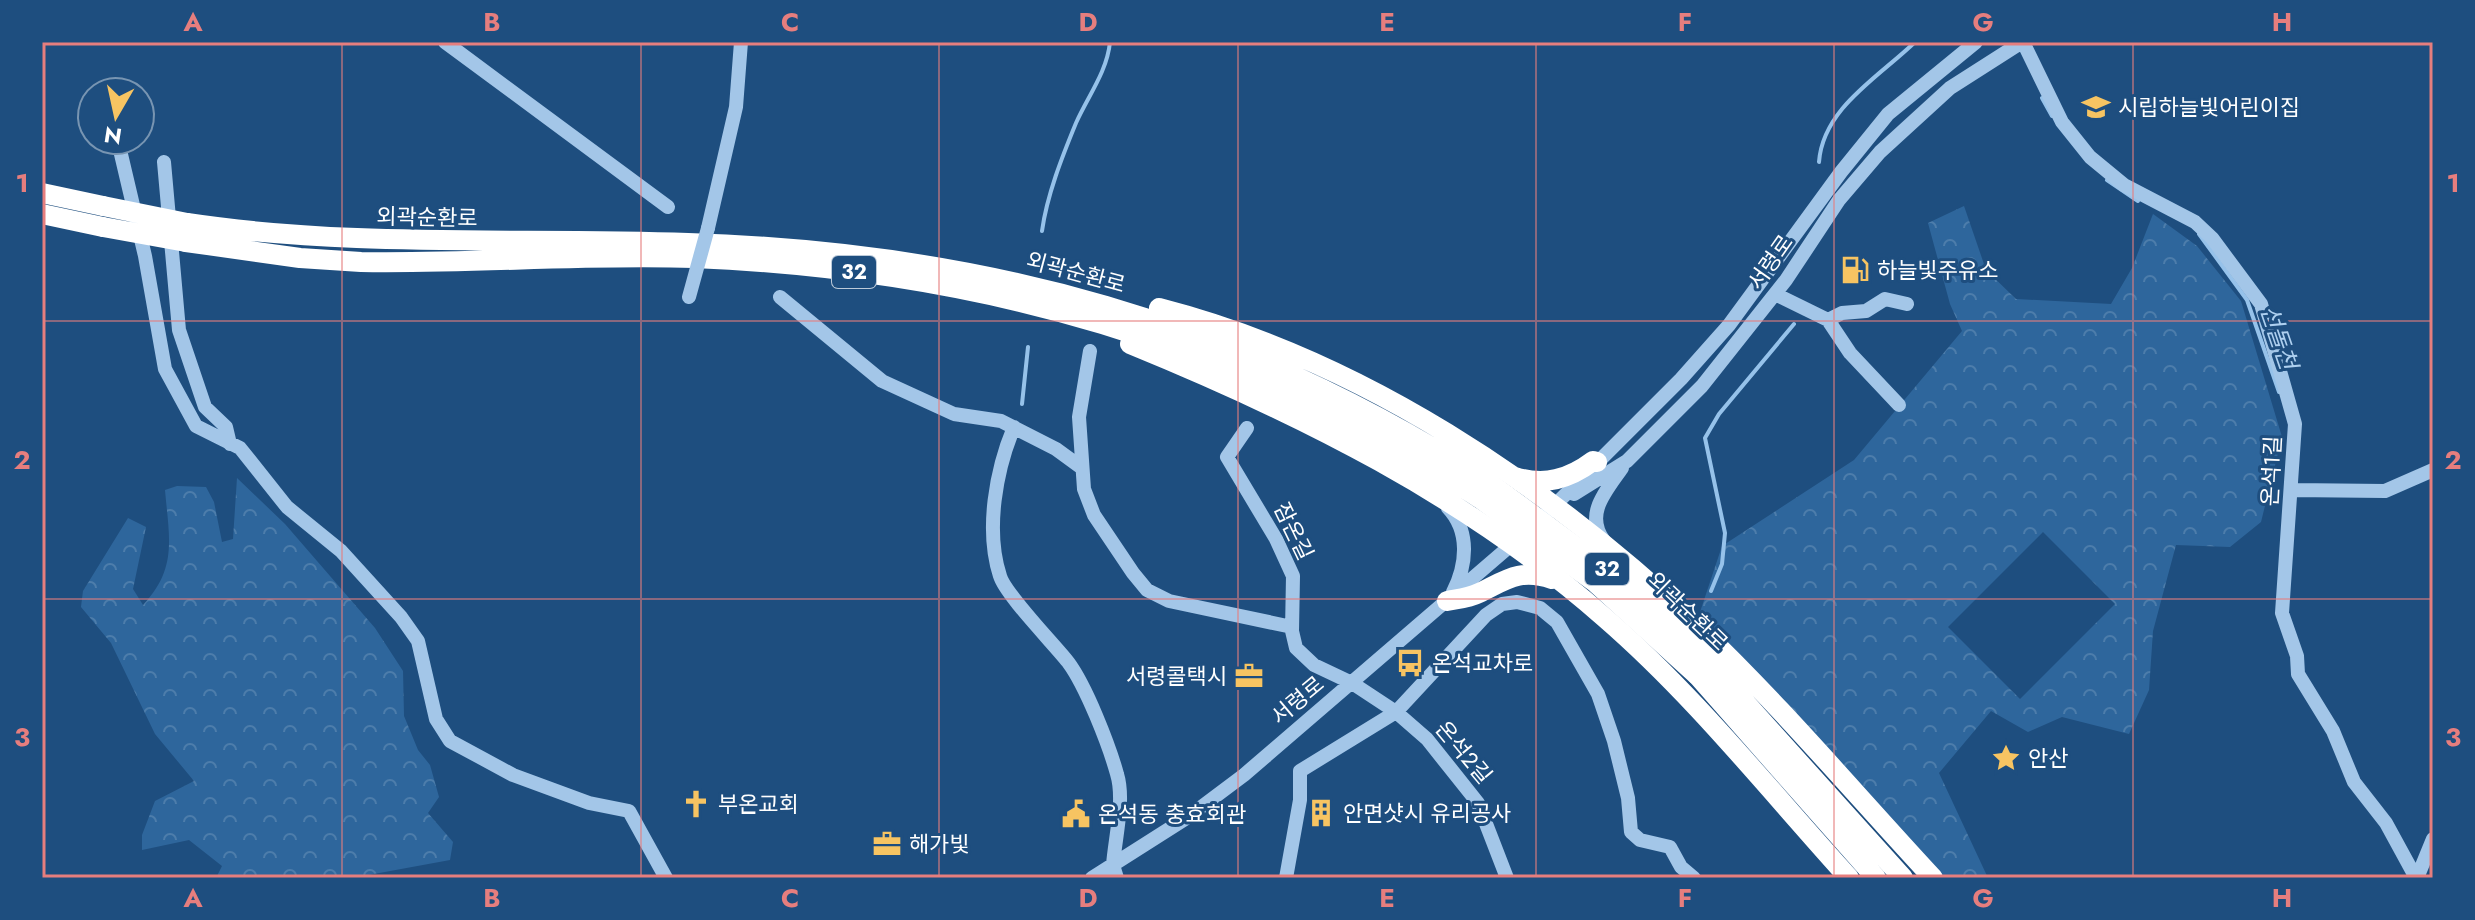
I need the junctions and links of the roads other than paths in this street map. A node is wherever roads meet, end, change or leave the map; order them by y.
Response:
1 (445, 42) edge
2 (741, 42) edge
3 (1976, 42) edge
4 (2022, 42) edge
5 (1959, 55) junction
6 (1973, 73) junction
7 (121, 156) edge
8 (164, 162) dead end
9 (42, 193) edge
10 (668, 207) dead end
11 (42, 214) edge
12 (103, 216) junction
13 (187, 233) junction
14 (955, 288) junction
15 (1775, 294) junction
16 (689, 297) dead end
17 (780, 297) dead end
18 (1907, 304) dead end
19 (1828, 320) junction
20 (1090, 351) dead end
21 (1899, 405) dead end
22 (1014, 427) junction
23 (1247, 428) dead end
24 (230, 444) junction
25 (1604, 455) junction
26 (1627, 461) junction
27 (1082, 468) junction
28 (2433, 470) edge
29 (1489, 483) junction
30 (2292, 490) junction
31 (1449, 503) junction
32 (1554, 506) junction
33 (1511, 545) junction
34 (1611, 553) junction
35 (1561, 582) junction
36 (1447, 601) junction
37 (1292, 627) junction
38 (1706, 672) junction
39 (1352, 683) junction
40 (1396, 712) junction
41 (2433, 839) edge
42 (1115, 872) edge
43 (666, 878) edge
44 (1092, 878) edge
45 (1286, 878) edge
46 (1507, 878) edge
47 (1694, 878) edge
48 (1849, 878) edge
49 (1876, 878) edge
50 (1903, 878) edge
51 (1933, 878) edge
52 (2417, 878) edge

1 - 10 street
2 - 16 street, bridge
3 - 5 street, 서령로
4 - 6 street, 서령로
4 - 30 street, 온석1길
5 - 6 street
5 - 25 street, 서령로
6 - 15 street, 서령로
7 - 24 street
8 - 24 street
9 - 12 highway, 외곽순환로 / 32
11 - 12 highway, 외곽순환로 / 32
12 - 13 highway, 외곽순환로 / 32, bridge
13 - 14 highway, 외곽순환로 / 32
13 - 29 highway, 외곽순환로 / 32
14 - 29 highway, 외곽순환로 / 32
14 - 31 highway
15 - 19 street
15 - 26 street, 서령로
17 - 22 street
18 - 19 street
19 - 21 street
20 - 27 street
22 - 27 street
22 - 42 street
23 - 37 street, 잠온길
24 - 43 street
25 - 26 street
25 - 29 highway
25 - 32 street, 서령로
26 - 32 street, 서령로
26 - 34 street
27 - 37 street
28 - 30 street
29 - 32 highway
29 - 38 highway, 외곽순환로 / 32, bridge
30 - 52 street, 온석1길
31 - 33 highway
31 - 36 street
32 - 33 street, 서령로
32 - 34 highway
33 - 35 highway
33 - 36 street, 서령로
34 - 51 highway
35 - 36 highway
35 - 48 highway
36 - 39 street, 서령로
37 - 39 street, 잠온길
38 - 49 highway, 외곽순환로 / 32
38 - 50 highway, 외곽순환로 / 32
39 - 40 street, 온석2길
39 - 42 street, 서령로
40 - 45 street
40 - 46 street, 온석2길
40 - 47 street
41 - 52 street, 온석1길
42 - 44 street, 서령로

